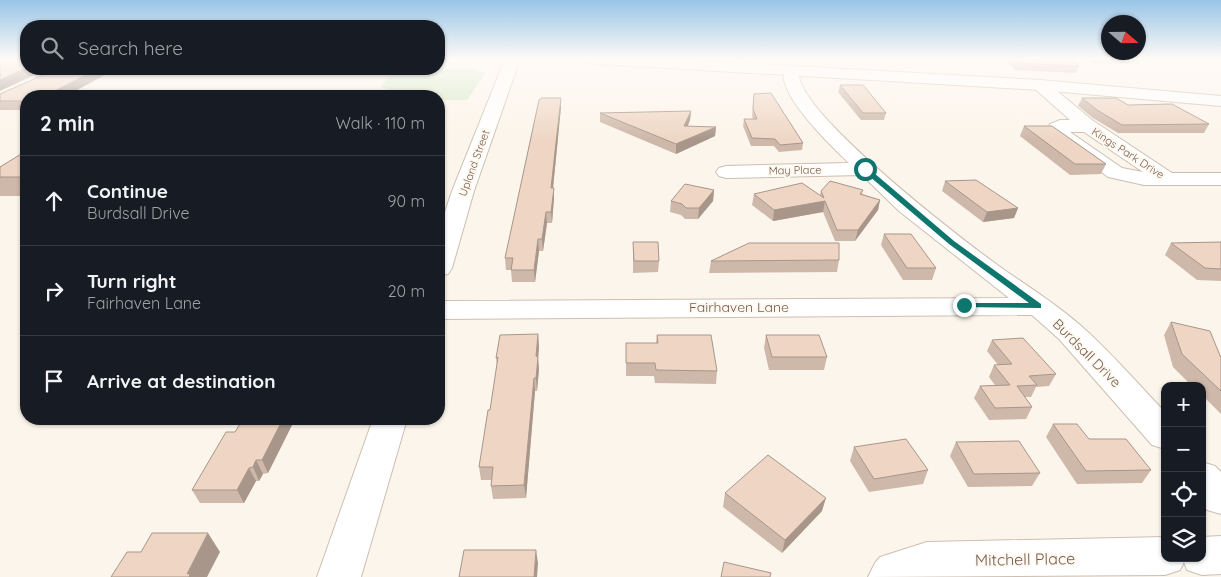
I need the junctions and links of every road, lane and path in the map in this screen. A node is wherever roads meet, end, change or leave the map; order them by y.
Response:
1 (503, 86) edge
2 (794, 86) edge
3 (1041, 86) edge
4 (1050, 86) edge
5 (1221, 101) edge
6 (1087, 126) junction
7 (865, 169) junction
8 (726, 172) dead end
9 (1169, 179) junction
10 (1221, 179) edge
11 (445, 249) edge
12 (1038, 306) junction
13 (445, 310) edge
14 (388, 425) edge
15 (1161, 431) edge
16 (1206, 481) edge
17 (1221, 498) edge
18 (1161, 556) edge
19 (1206, 556) edge
20 (1221, 556) edge
21 (340, 577) edge
22 (890, 577) edge

1 - 11 street, Upland Street
2 - 7 street, Burdsall Drive
3 - 6 street, Kings Park Drive
4 - 5 street
6 - 9 street, Kings Park Drive
6 - 9 street, Kings Park Drive
7 - 8 street, May Place
7 - 12 street, Burdsall Drive
9 - 10 street, Kings Park Drive
12 - 13 street, Fairhaven Lane
12 - 15 street, Burdsall Drive
14 - 21 street
16 - 17 street
18 - 22 street, Mitchell Place
19 - 20 street

